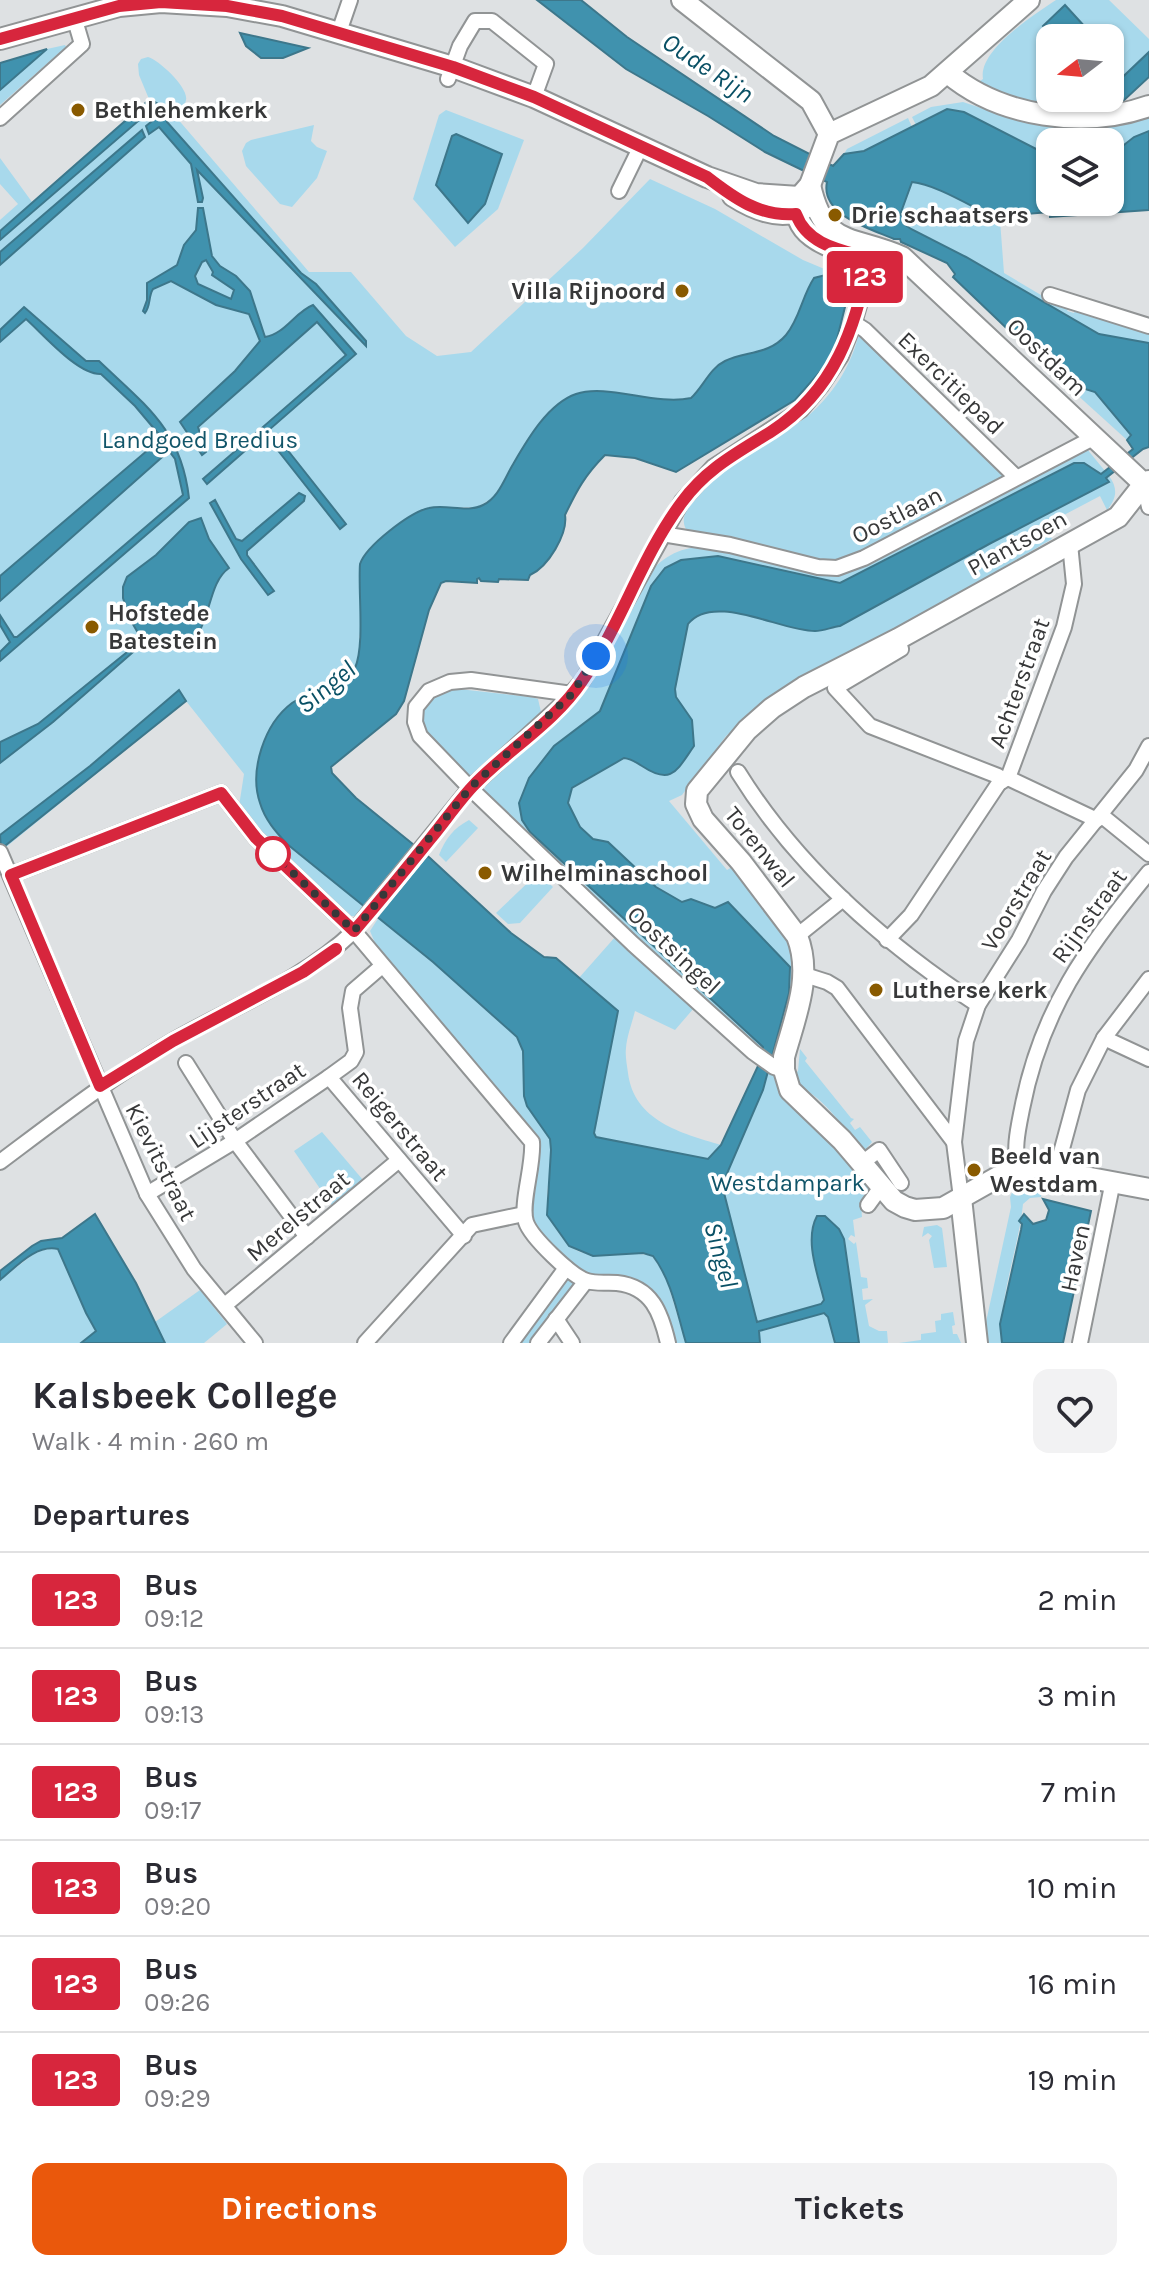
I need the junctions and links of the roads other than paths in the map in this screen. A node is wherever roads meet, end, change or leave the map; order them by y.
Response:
1 (350, 0) edge
2 (682, 0) edge
3 (1029, 0) edge
4 (74, 17) junction
5 (339, 32) junction
6 (0, 39) edge
7 (450, 73) junction
8 (948, 73) junction
9 (1149, 106) edge
10 (543, 107) junction
11 (0, 118) edge
12 (829, 134) junction
13 (641, 146) junction
14 (808, 189) junction
15 (619, 191) dead end
16 (870, 252) junction
17 (1050, 295) dead end
18 (854, 323) junction
19 (1149, 326) edge
20 (1093, 438) junction
21 (1016, 477) junction
22 (1147, 483) edge
23 (1149, 506) edge
24 (662, 534) junction
25 (1070, 544) junction
26 (898, 639) junction
27 (572, 694) junction
28 (1149, 746) edge
29 (726, 755) joint
30 (738, 772) dead end
31 (1005, 780) junction
32 (470, 788) junction
33 (1099, 818) junction
34 (0, 852) edge
35 (1149, 854) edge
36 (1149, 872) edge
37 (11, 875) junction
38 (843, 899) junction
39 (354, 931) junction
40 (797, 936) junction
41 (887, 940) junction
42 (382, 966) junction
43 (805, 975) junction
44 (1149, 979) edge
45 (978, 1005) junction
46 (1104, 1038) junction
47 (1149, 1059) edge
48 (186, 1063) dead end
49 (779, 1068) junction
50 (329, 1077) junction
51 (100, 1086) junction
52 (235, 1141) junction
53 (954, 1142) junction
54 (399, 1160) junction
55 (0, 1162) edge
56 (1019, 1170) junction
57 (1056, 1171) junction
58 (1113, 1181) junction
59 (891, 1185) junction
60 (1149, 1189) edge
61 (147, 1194) junction
62 (961, 1198) junction
63 (868, 1205) dead end
64 (524, 1214) junction
65 (464, 1236) junction
66 (307, 1237) junction
67 (566, 1268) junction
68 (586, 1281) junction
69 (225, 1305) junction
70 (556, 1319) junction
71 (255, 1343) edge
72 (365, 1343) edge
73 (511, 1343) edge
74 (538, 1343) edge
75 (572, 1343) edge
76 (668, 1343) edge
77 (977, 1343) edge
78 (1080, 1343) edge

1 - 5 street
2 - 12 street
3 - 8 street
4 - 5 street
4 - 6 street
4 - 11 street
5 - 7 street
7 - 10 street
7 - 10 street
8 - 9 street
8 - 12 street
10 - 13 street
12 - 14 street
13 - 14 street
13 - 15 street
14 - 16 street, Oostdam
16 - 18 street
16 - 20 street, Oostdam
17 - 19 street
18 - 21 street, Exercitiepad
18 - 24 street
20 - 21 street, Oostlaan
20 - 22 street, Oostdam
21 - 24 street, Oostlaan
22 - 23 street
22 - 25 street, Plantsoen
24 - 27 street
25 - 26 street, Plantsoen
25 - 31 street, Achterstraat
26 - 29 street, Plantsoen
26 - 31 street, Plantsoen
27 - 32 street
27 - 32 street, Oostsingel
28 - 33 street, Voorstraat
29 - 40 street, Torenwal
30 - 38 street
31 - 33 street
31 - 41 street, Achterstraat
32 - 39 street
32 - 49 street, Oostsingel
33 - 35 street
33 - 45 street, Voorstraat
34 - 37 street, Kievitstraat
36 - 56 street, Rijnstraat
37 - 39 street
37 - 51 street, Kievitstraat
38 - 40 street
38 - 41 street
39 - 42 street
39 - 51 street
40 - 43 street, Torenwal
41 - 45 street
42 - 50 street, Reigerstraat
42 - 64 street
43 - 49 street
43 - 53 street
44 - 46 street
45 - 53 street, Voorstraat
46 - 47 street
46 - 57 street
48 - 52 street
49 - 59 street
50 - 52 street, Lijsterstraat
50 - 54 street, Reigerstraat
51 - 55 street
51 - 61 street, Kievitstraat
52 - 61 street, Lijsterstraat
52 - 66 street
53 - 62 street, Voorstraat
54 - 65 street, Reigerstraat
54 - 66 street, Merelstraat
56 - 57 street
56 - 62 street
57 - 58 street
58 - 60 street
58 - 78 street, Haven
59 - 62 street
59 - 63 street
61 - 69 street, Kievitstraat
62 - 77 street
64 - 65 street
64 - 67 street
65 - 72 street
66 - 69 street, Merelstraat
67 - 68 street
67 - 73 street
68 - 70 street
68 - 76 street
69 - 71 street, Kievitstraat
70 - 74 street
70 - 75 street

